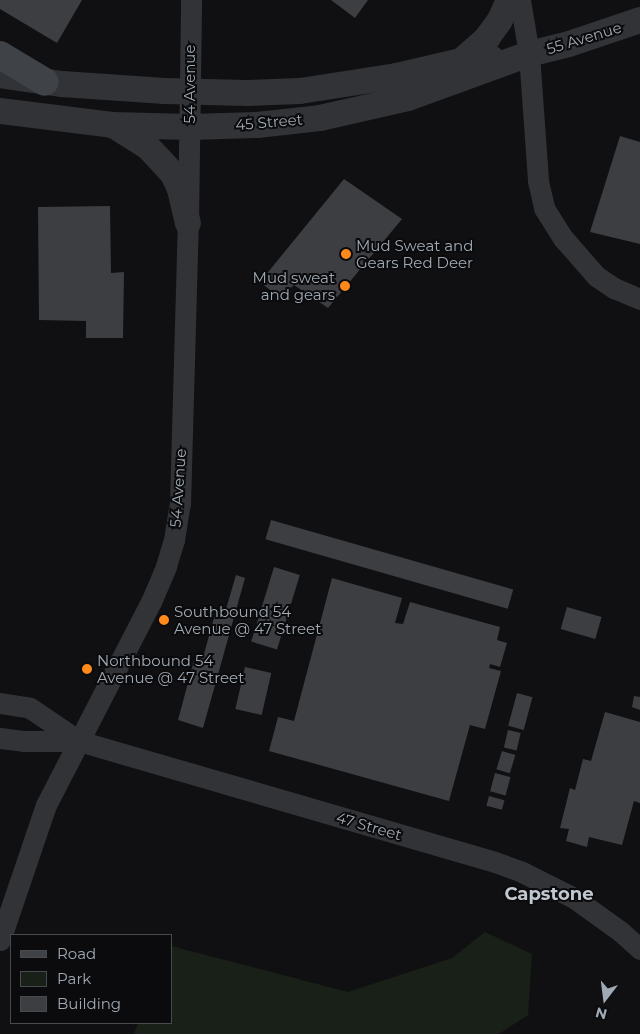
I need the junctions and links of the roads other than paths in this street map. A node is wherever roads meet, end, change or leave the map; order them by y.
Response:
1 (192, 0) edge
2 (509, 0) edge
3 (520, 0) edge
4 (640, 20) edge
5 (529, 54) junction
6 (0, 55) edge
7 (461, 61) junction
8 (0, 75) edge
9 (45, 82) junction
10 (190, 92) junction
11 (0, 111) edge
12 (112, 124) junction
13 (190, 127) junction
14 (188, 223) junction
15 (640, 299) edge
16 (0, 703) edge
17 (0, 738) edge
18 (79, 741) junction
19 (0, 940) edge
20 (640, 949) edge

1 - 10 street, 54 Avenue
2 - 7 street
3 - 5 street
4 - 5 street, 55 Avenue
5 - 7 street, 45 Street
5 - 13 street, 45 Street
5 - 15 street
6 - 9 main road
7 - 10 street, 45 Street
8 - 9 street, 45 Street
9 - 10 street, 45 Street
10 - 13 street, 54 Avenue
11 - 12 street, 45 Street
12 - 13 street, 45 Street
12 - 14 street
13 - 14 street, 54 Avenue
14 - 18 street, 54 Avenue
16 - 18 street, 47 Street
17 - 18 street, 47 Street
18 - 19 street, 54 Avenue
18 - 20 street, 47 Street

